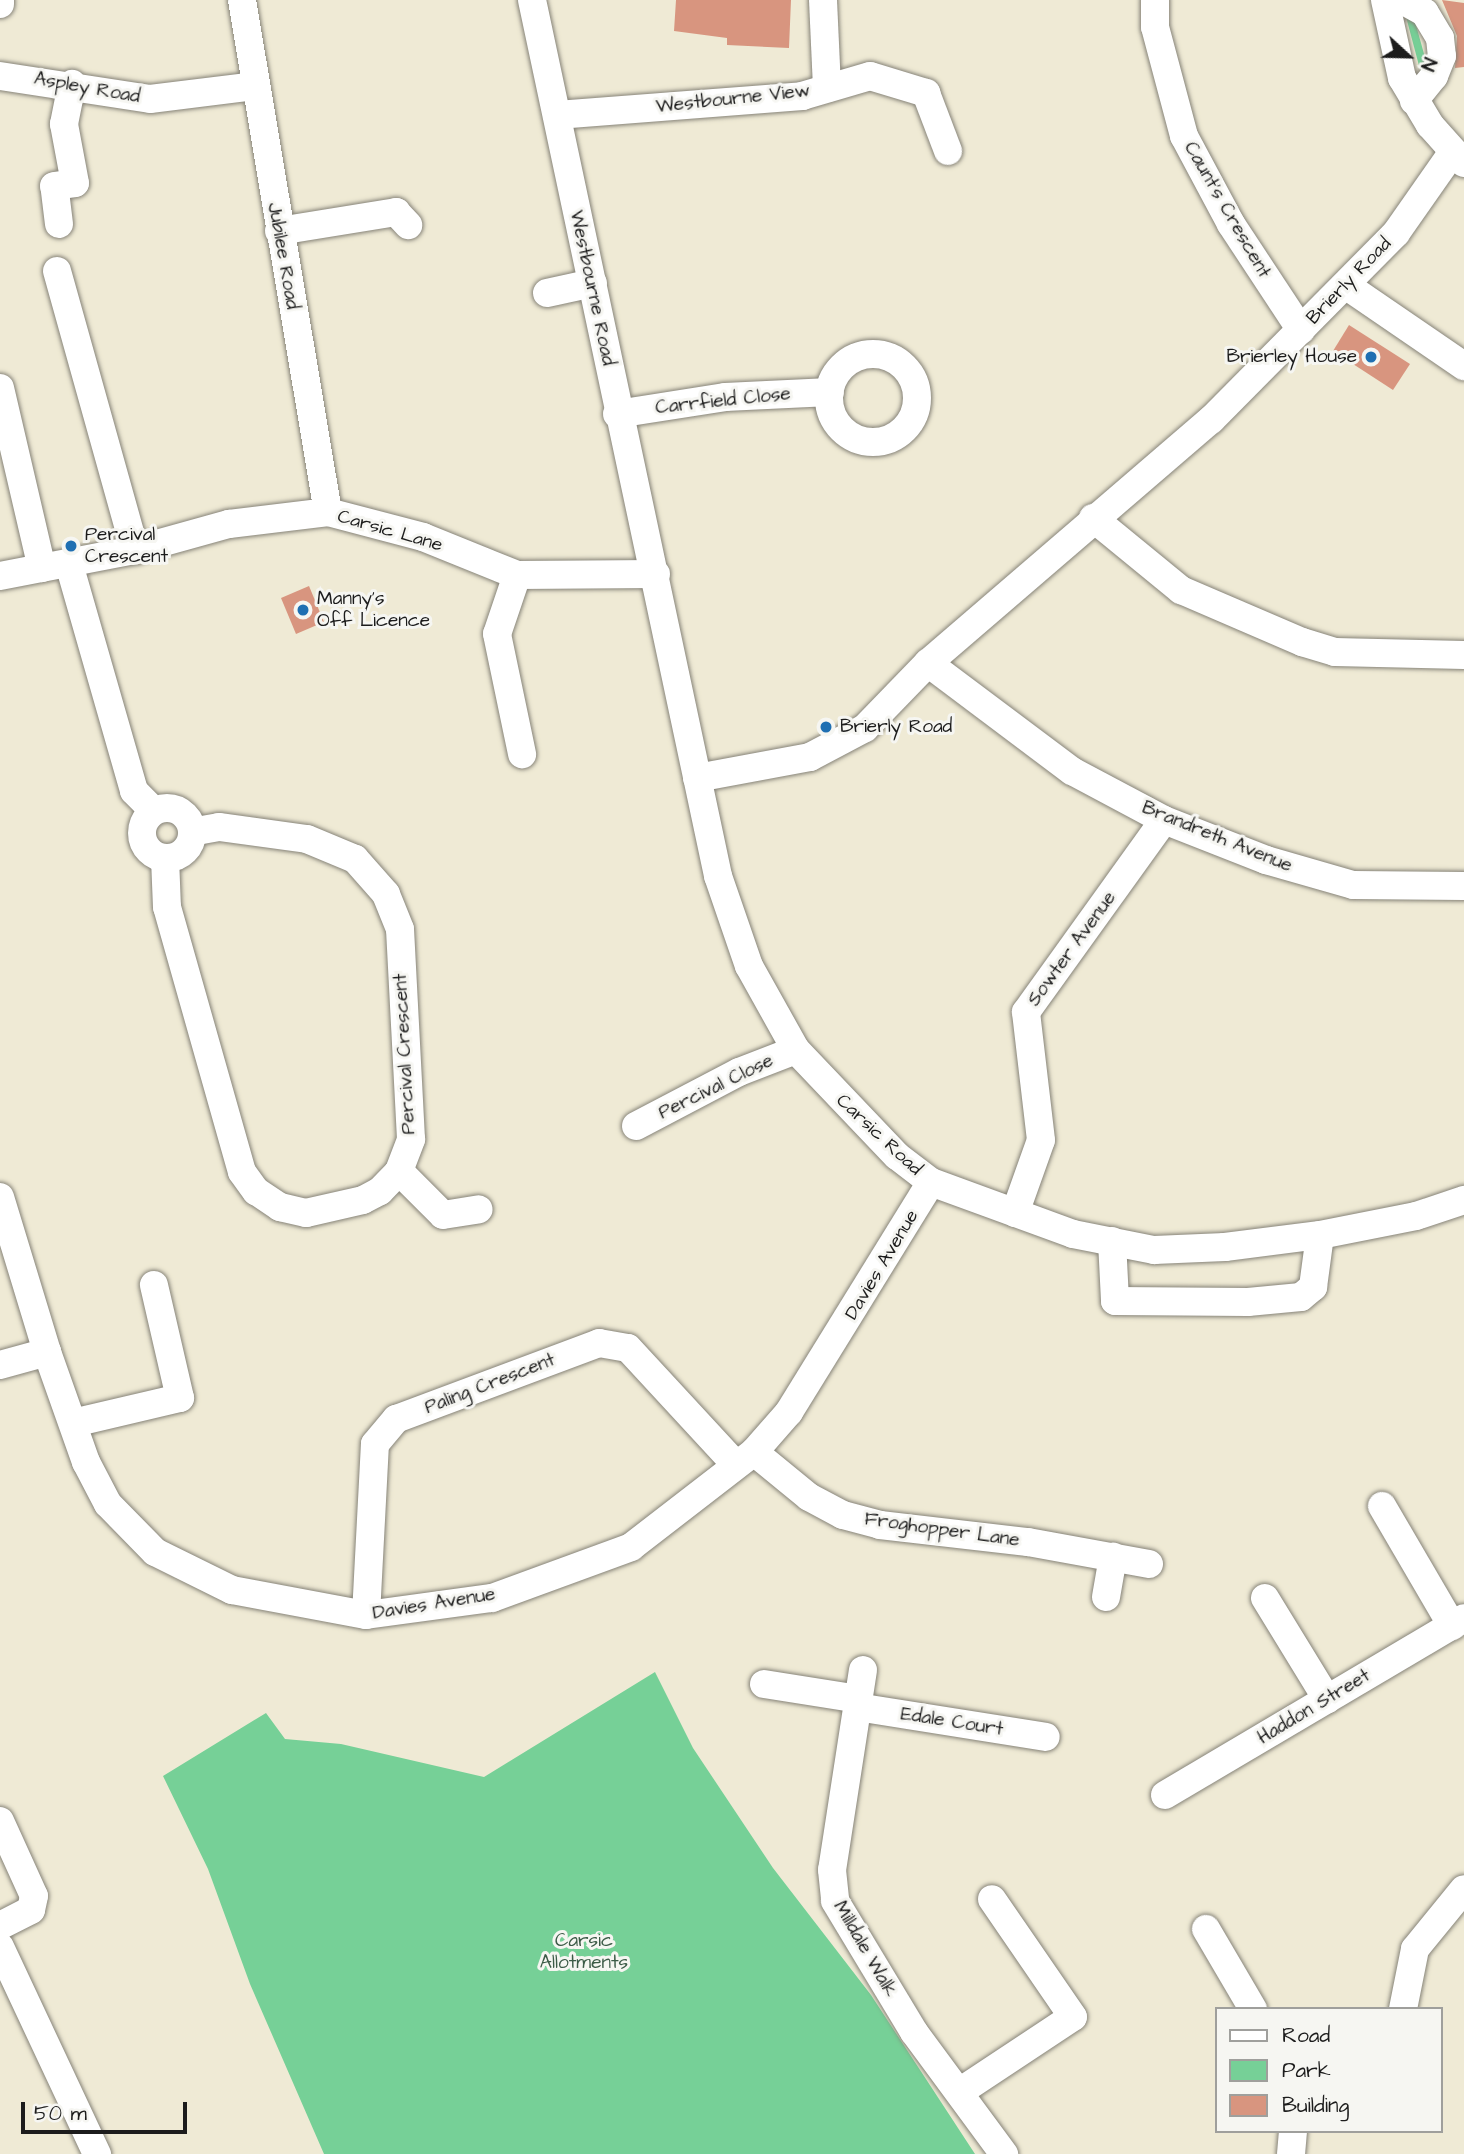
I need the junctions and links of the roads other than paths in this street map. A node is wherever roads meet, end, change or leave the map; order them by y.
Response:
1 (532, 0) edge
2 (823, 0) edge
3 (1155, 0) edge
4 (1385, 0) edge
5 (1402, 0) edge
6 (249, 1) edge
7 (0, 76) edge
8 (72, 84) junction
9 (256, 86) junction
10 (827, 89) junction
11 (1414, 101) junction
12 (557, 115) junction
13 (948, 151) dead end
14 (1458, 158) edge
15 (59, 224) dead end
16 (408, 225) dead end
17 (279, 231) junction
18 (57, 271) dead end
19 (593, 283) junction
20 (1347, 286) junction
21 (547, 293) dead end
22 (1301, 330) junction
23 (1464, 366) edge
24 (0, 388) edge
25 (830, 392) dead end
26 (617, 414) junction
27 (328, 512) junction
28 (1093, 519) junction
29 (135, 550) junction
30 (55, 566) junction
31 (656, 574) junction
32 (517, 575) junction
33 (0, 576) edge
34 (1464, 655) edge
35 (928, 663) junction
36 (522, 754) dead end
37 (697, 778) junction
38 (154, 811) junction
39 (1164, 820) junction
40 (192, 832) junction
41 (164, 858) junction
42 (1464, 886) edge
43 (796, 1050) junction
44 (636, 1126) dead end
45 (399, 1171) junction
46 (932, 1182) junction
47 (0, 1197) edge
48 (1464, 1200) edge
49 (479, 1209) dead end
50 (1015, 1213) junction
51 (1320, 1235) junction
52 (1112, 1241) junction
53 (154, 1285) dead end
54 (47, 1352) junction
55 (0, 1365) edge
56 (73, 1423) junction
57 (745, 1459) junction
58 (1382, 1506) dead end
59 (1113, 1557) junction
60 (1149, 1563) dead end
61 (1106, 1597) dead end
62 (1265, 1598) dead end
63 (366, 1615) junction
64 (1458, 1622) edge
65 (863, 1670) dead end
66 (764, 1684) dead end
67 (1328, 1699) junction
68 (858, 1703) junction
69 (1046, 1737) dead end
70 (1165, 1795) dead end
71 (0, 1821) edge
72 (1464, 1889) edge
73 (992, 1899) dead end
74 (0, 1926) edge
75 (1206, 1929) dead end
76 (0, 1947) edge
77 (1252, 2007) edge
78 (1403, 2007) edge
79 (961, 2091) junction
80 (1293, 2133) edge
81 (97, 2154) edge
82 (1004, 2154) edge
83 (1291, 2154) edge

1 - 12 street, Westbourne Road
2 - 10 street
3 - 22 street, Caunt's Crescent
4 - 11 street
5 - 11 street
6 - 9 street, Jubilee Road
7 - 8 street, Aspley Road
8 - 9 street, Aspley Road
8 - 15 street
9 - 17 street, Jubilee Road
10 - 12 street, Westbourne View
10 - 13 street, Westbourne View
11 - 14 street
12 - 19 street, Westbourne Road
14 - 20 street, Brierly Road
16 - 17 street
17 - 27 street, Jubilee Road
18 - 29 street
19 - 21 street
19 - 26 street, Westbourne Road
20 - 22 street, Brierly Road
20 - 23 street
22 - 28 street, Brierly Road
24 - 30 street
25 - 26 street, Carrfield Close
26 - 31 street, Westbourne Road
27 - 29 street, Carsic Lane
27 - 32 street, Carsic Lane
28 - 34 street
28 - 35 street, Brierly Road
29 - 30 street, Carsic Lane
30 - 33 street, Carsic Lane
30 - 38 street
31 - 32 street, Carsic Lane
31 - 37 street, Carsic Road
32 - 36 street
35 - 37 street, Brierly Road
35 - 39 street, Brandreth Avenue
37 - 43 street, Carsic Road
38 - 40 street
38 - 41 street
39 - 42 street, Brandreth Avenue
39 - 50 street, Sowter Avenue
40 - 41 street
40 - 45 street, Percival Crescent
41 - 45 street, Percival Crescent
43 - 44 street, Percival Close
43 - 46 street, Carsic Road
45 - 49 street
46 - 50 street, Carsic Road
46 - 57 street, Davies Avenue
47 - 54 street, Davies Avenue
48 - 51 street, Carsic Road
50 - 52 street, Carsic Road
51 - 52 street, Carsic Road
51 - 52 street
53 - 56 street
54 - 55 street
54 - 56 street, Davies Avenue
56 - 63 street, Davies Avenue
57 - 59 street, Froghopper Lane
57 - 63 street, Davies Avenue
57 - 63 street, Paling Crescent
58 - 64 street
59 - 60 street, Froghopper Lane
59 - 61 street
62 - 67 street
64 - 67 street, Haddon Street
65 - 68 street, Milldale Walk
66 - 68 street, Edale Court
67 - 70 street, Haddon Street
68 - 69 street, Edale Court
68 - 79 street, Milldale Walk
71 - 74 street
72 - 78 street
73 - 79 street
75 - 77 street
76 - 81 street
79 - 82 street, Milldale Walk
80 - 83 street

